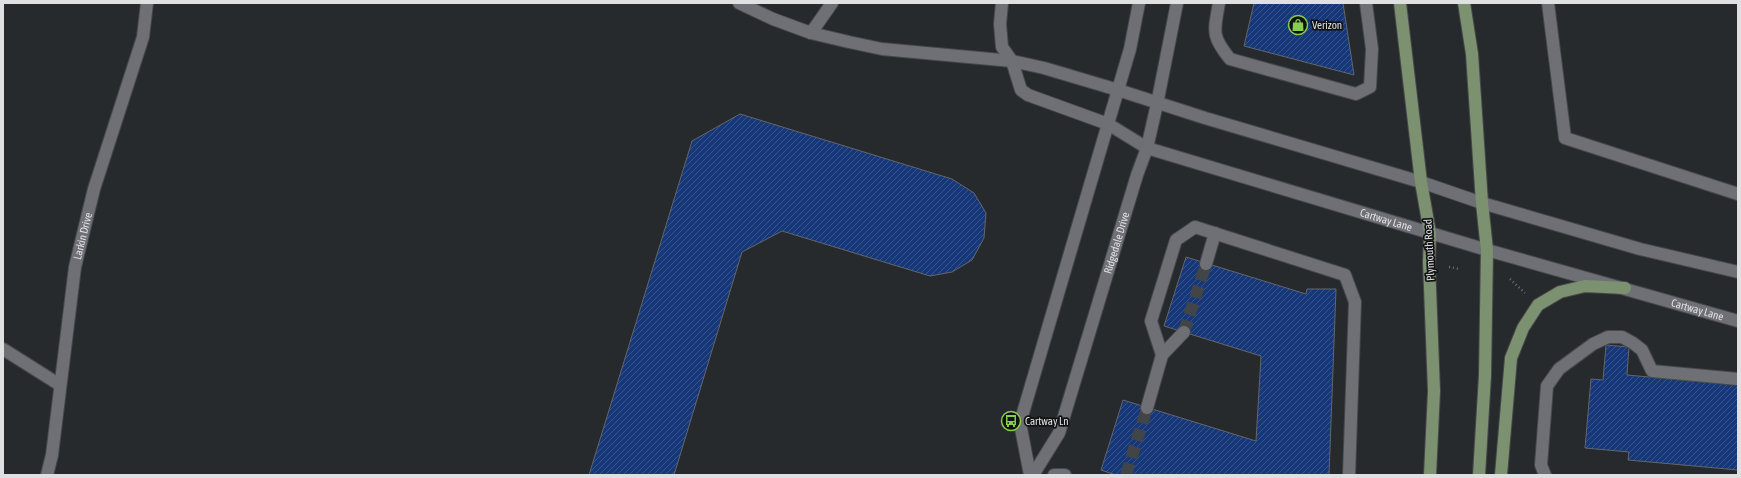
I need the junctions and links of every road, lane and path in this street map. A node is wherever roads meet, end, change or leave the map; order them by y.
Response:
1 (147, 3) edge
2 (738, 3) edge
3 (832, 3) edge
4 (1002, 3) edge
5 (1140, 3) edge
6 (1177, 3) edge
7 (1219, 3) edge
8 (1366, 3) edge
9 (1400, 3) edge
10 (1464, 3) edge
11 (1548, 3) edge
12 (811, 33) junction
13 (1012, 61) junction
14 (1118, 90) junction
15 (1157, 104) junction
16 (1108, 124) junction
17 (1147, 148) junction
18 (1421, 182) junction
19 (1738, 194) edge
20 (1482, 203) junction
21 (1215, 233) junction
22 (1430, 233) junction
23 (1487, 250) junction
24 (1206, 264) tunnel mouth
25 (1450, 267) dead end
26 (1460, 269) dead end
27 (1738, 272) edge
28 (1510, 279) dead end
29 (1625, 288) junction
30 (1526, 294) dead end
31 (1738, 321) edge
32 (1184, 332) tunnel mouth
33 (3, 349) edge
34 (1162, 355) junction
35 (1738, 379) edge
36 (60, 384) junction
37 (1147, 408) tunnel mouth
38 (47, 475) edge
39 (1032, 475) edge
40 (1054, 475) edge
41 (1065, 475) edge
42 (1349, 475) edge
43 (1430, 475) edge
44 (1479, 475) edge
45 (1500, 475) edge
46 (1545, 475) edge

1 - 36 street, Larkin Drive
2 - 12 street
3 - 12 street
4 - 13 street, Cartway Lane
5 - 14 street, Ridgedale Drive
6 - 15 street, Ridgedale Drive
7 - 8 street
9 - 18 main road, Plymouth Road
10 - 20 main road
11 - 19 street
12 - 13 street
13 - 14 street
13 - 16 street, Cartway Lane
14 - 15 street
14 - 16 street, Ridgedale Drive
15 - 17 street, Ridgedale Drive
15 - 18 street
16 - 17 street, Cartway Lane
16 - 39 street, Ridgedale Drive
17 - 22 street, Cartway Lane
17 - 39 street, Ridgedale Drive
18 - 20 street
18 - 22 main road, Plymouth Road
20 - 23 main road
20 - 27 street
21 - 24 street
21 - 34 street
21 - 42 street
22 - 23 street, Cartway Lane
22 - 43 main road, Plymouth Road
23 - 29 street, Cartway Lane
23 - 44 main road
25 - 26 path
28 - 30 path
29 - 31 street, Cartway Lane
29 - 45 main road
32 - 34 street
33 - 36 street
34 - 37 street
35 - 46 street
36 - 38 street, Larkin Drive
40 - 41 street

